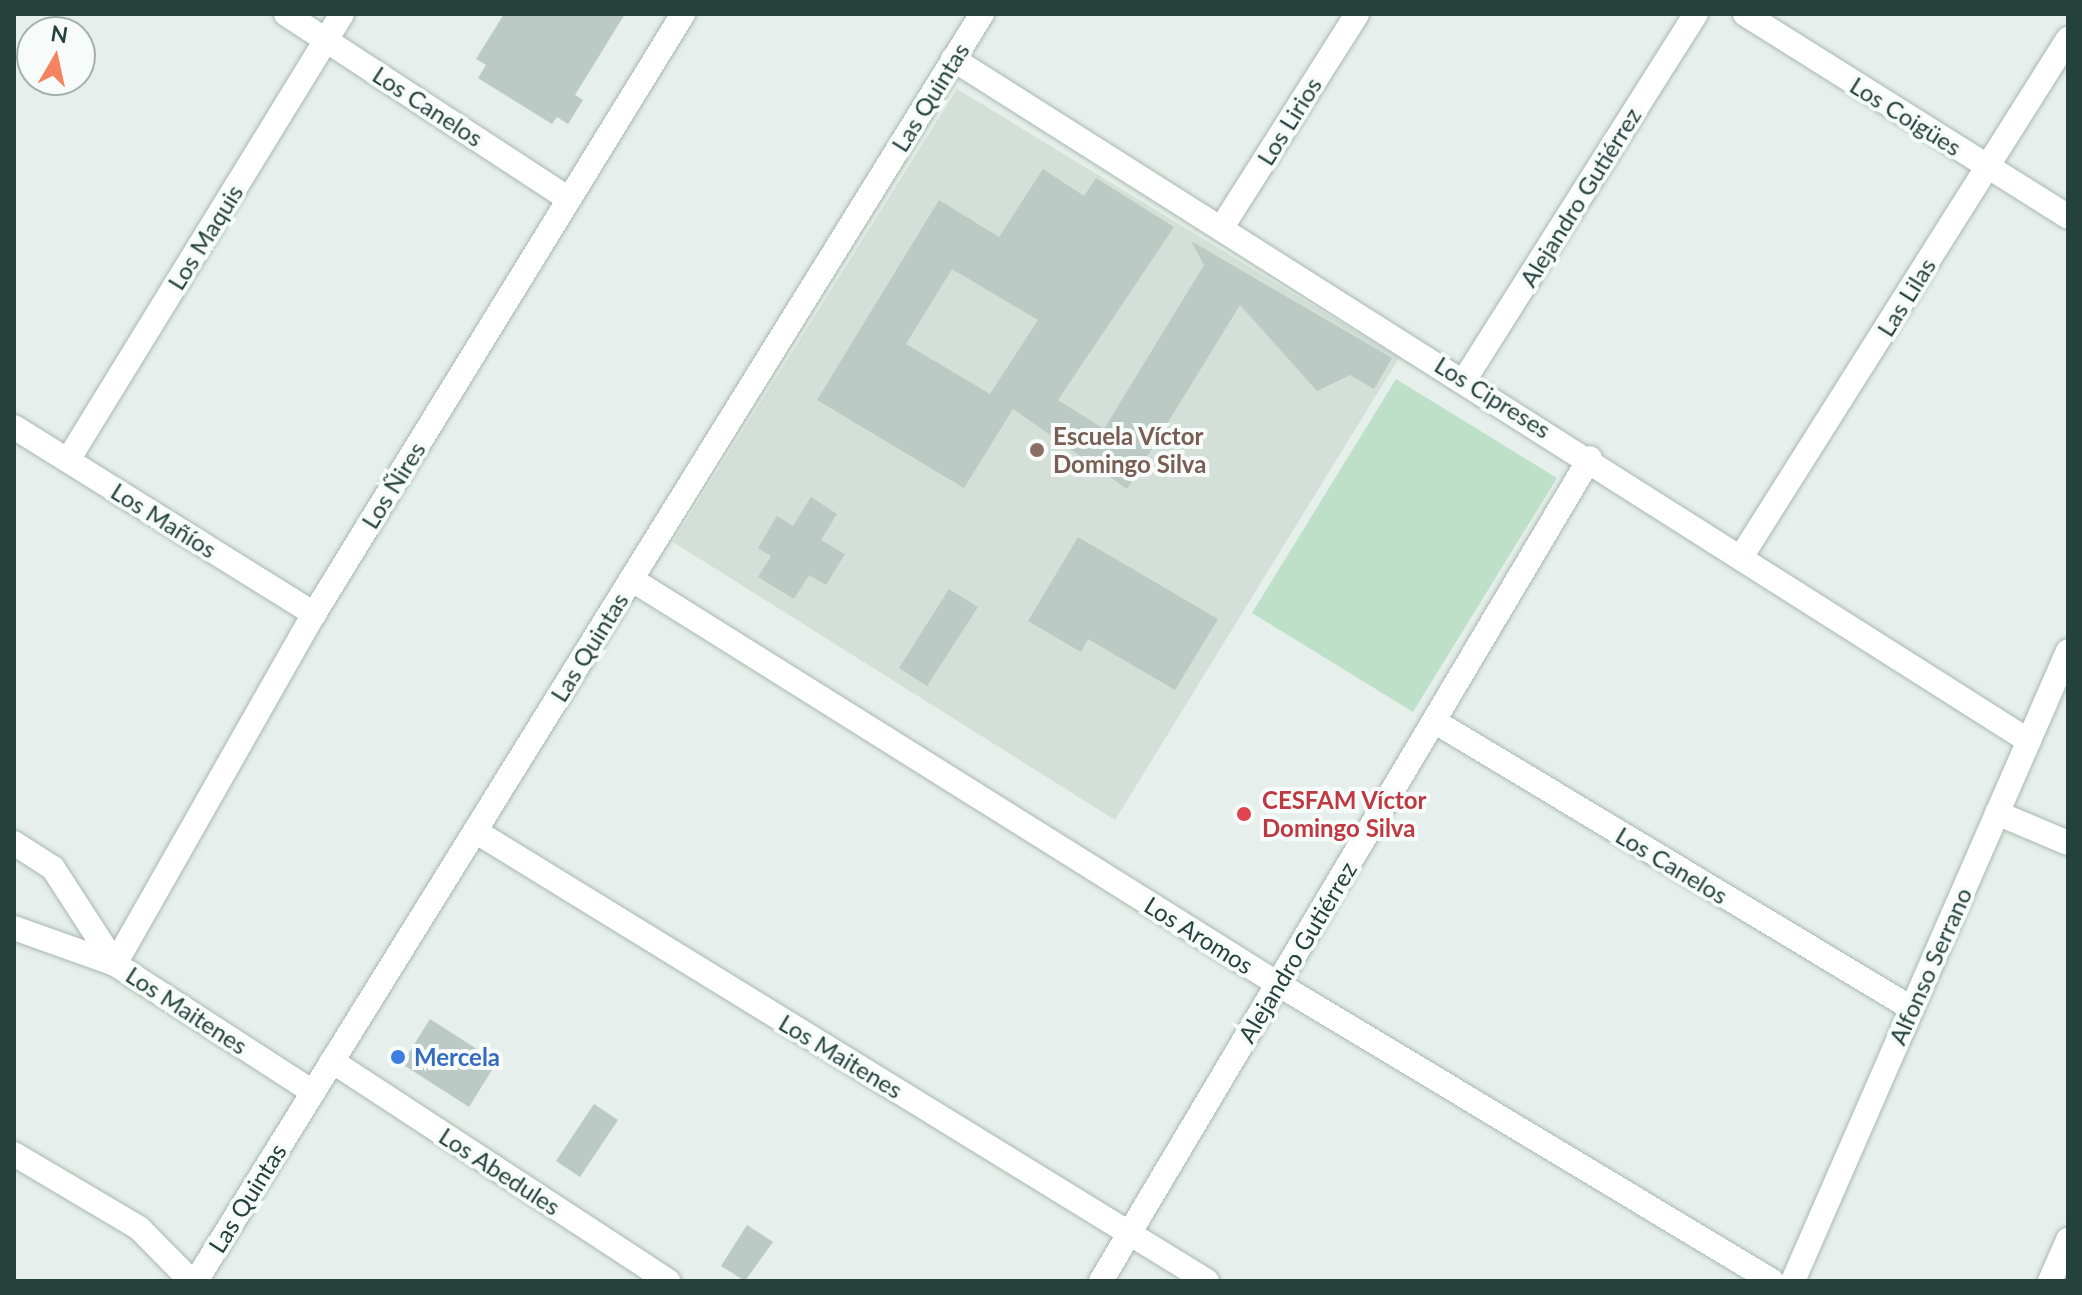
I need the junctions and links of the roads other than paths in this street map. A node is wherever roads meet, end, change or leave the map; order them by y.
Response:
1 (286, 14) edge
2 (342, 14) edge
3 (683, 14) edge
4 (1357, 14) edge
5 (1696, 14) edge
6 (1745, 14) edge
7 (980, 15) edge
8 (2068, 39) edge
9 (327, 40) junction
10 (953, 59) junction
11 (1987, 167) junction
12 (569, 199) junction
13 (2068, 217) edge
14 (1222, 227) junction
15 (1465, 379) junction
16 (14, 427) edge
17 (1590, 458) junction
18 (68, 460) junction
19 (1743, 554) junction
20 (631, 579) junction
21 (314, 614) junction
22 (2068, 651) edge
23 (1434, 721) junction
24 (2029, 741) junction
25 (1997, 813) junction
26 (475, 831) junction
27 (14, 843) edge
28 (2068, 843) edge
29 (14, 928) edge
30 (115, 964) junction
31 (1278, 984) junction
32 (1911, 1008) junction
33 (332, 1061) junction
34 (313, 1092) junction
35 (14, 1154) edge
36 (1130, 1233) junction
37 (2068, 1240) edge
38 (194, 1281) edge
39 (668, 1281) edge
40 (1101, 1281) edge
41 (1207, 1281) edge
42 (1772, 1281) edge
43 (1793, 1281) edge
44 (2050, 1281) edge

1 - 9 street, Los Canelos
2 - 9 street, Los Maquis
3 - 12 street, Los Ñires
4 - 14 street, Los Lirios
5 - 15 street, Alejandro Gutiérrez
6 - 11 street, Los Coigües
7 - 10 street, Las Quintas
8 - 11 street, Las Lilas
9 - 12 street, Los Canelos
9 - 18 street, Los Maquis
10 - 14 street, Los Cipreses
10 - 20 street, Las Quintas
11 - 13 street, Los Coigües
11 - 19 street, Las Lilas
12 - 21 street, Los Ñires
14 - 15 street, Los Cipreses
15 - 17 street, Los Cipreses
16 - 18 street, Los Mañíos
17 - 19 street, Los Cipreses
17 - 23 street, Alejandro Gutiérrez
18 - 21 street, Los Mañíos
19 - 24 street, Los Cipreses
20 - 26 street, Las Quintas
20 - 31 street, Los Aromos
21 - 30 street, Los Ñires
22 - 24 street, Alfonso Serrano
23 - 31 street, Alejandro Gutiérrez
23 - 32 street, Los Canelos
24 - 25 street, Alfonso Serrano
25 - 28 street
25 - 32 street, Alfonso Serrano
26 - 33 street, Las Quintas
26 - 36 street, Los Maitenes
27 - 30 street, Los Maitenes
29 - 30 street
30 - 34 street, Los Maitenes
31 - 36 street, Alejandro Gutiérrez
31 - 42 street, Los Aromos
32 - 43 street, Alfonso Serrano
33 - 34 street, Las Quintas
33 - 39 street, Los Abedules
34 - 38 street, Las Quintas
35 - 38 street
36 - 40 street, Alejandro Gutiérrez
36 - 41 street, Los Maitenes
37 - 44 street

